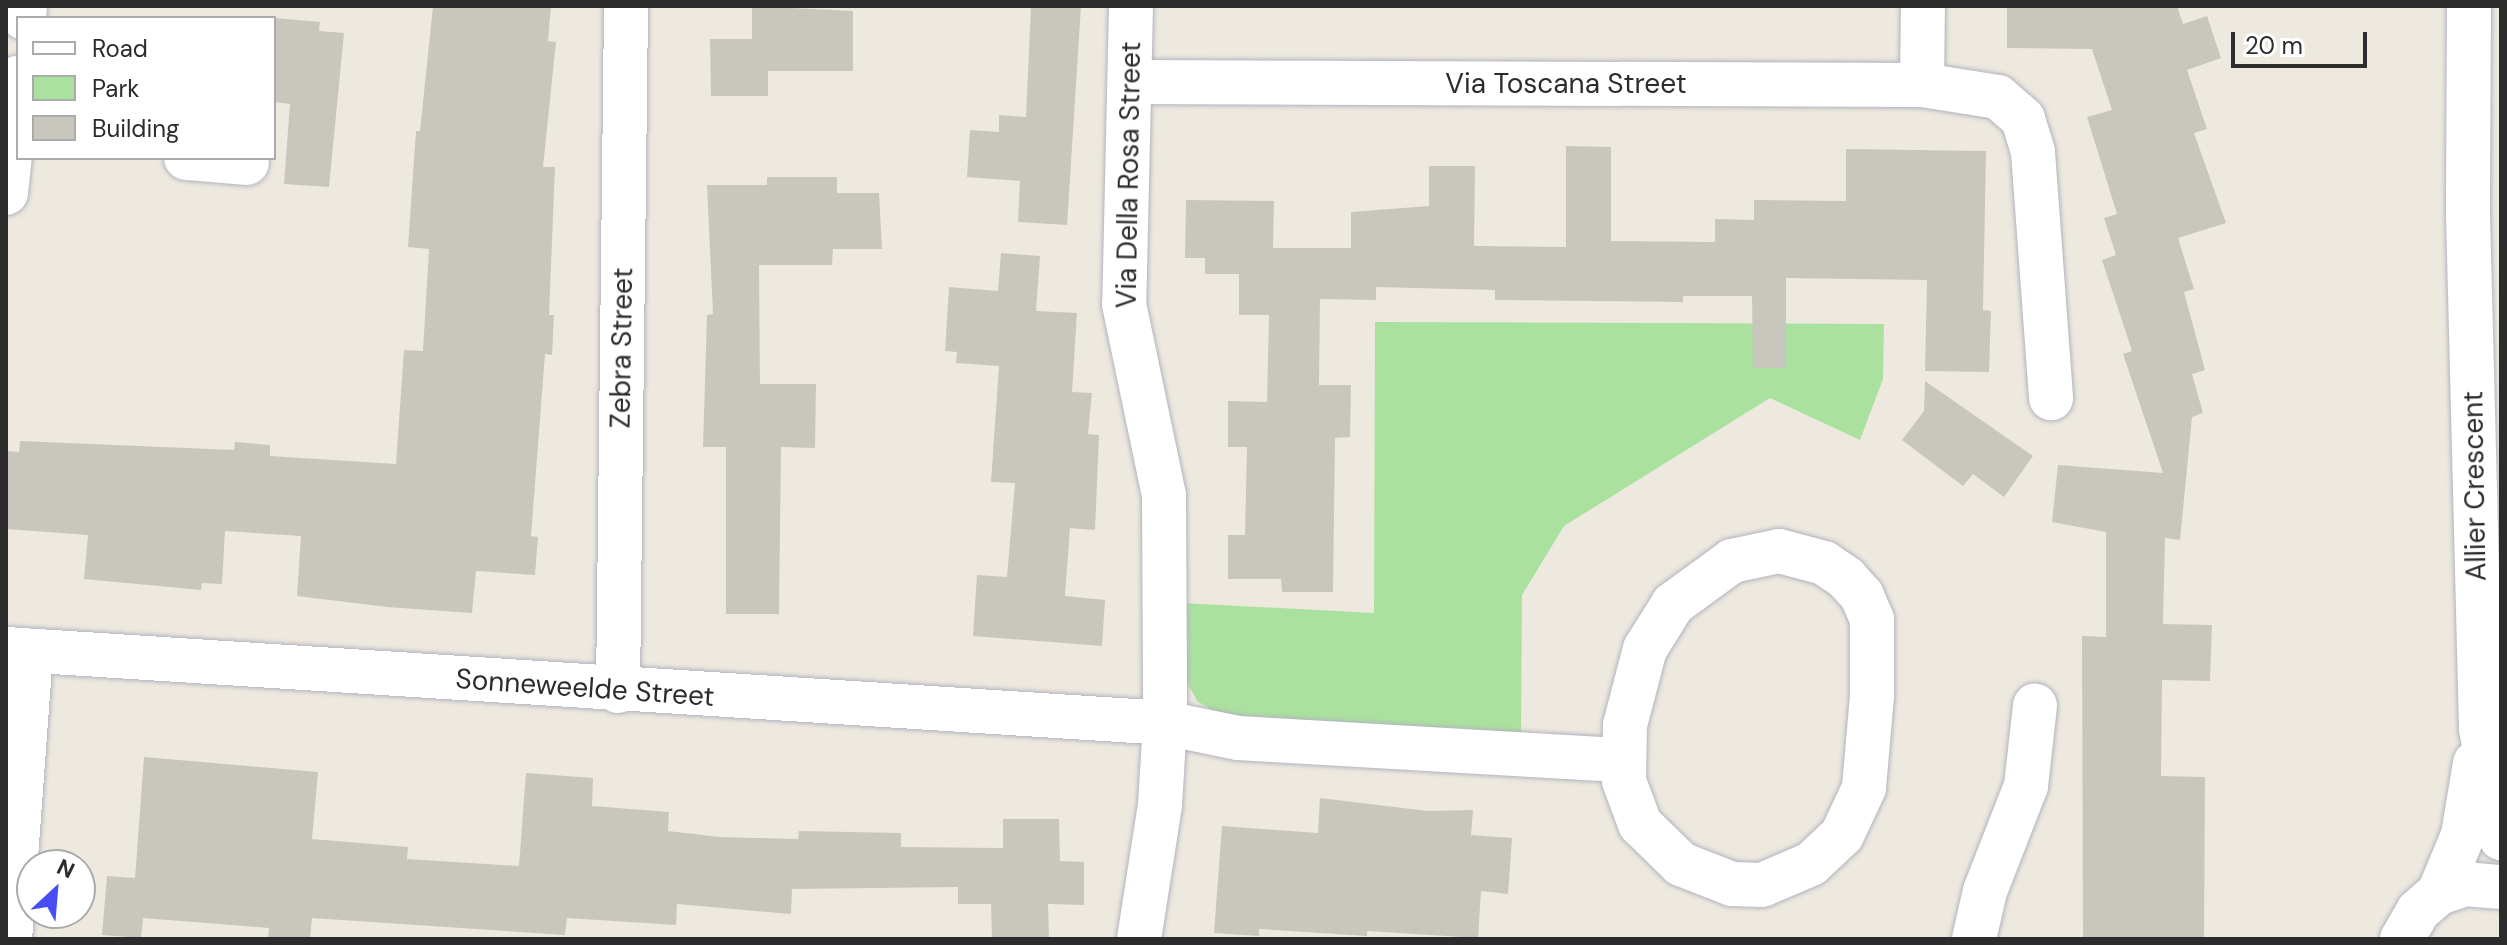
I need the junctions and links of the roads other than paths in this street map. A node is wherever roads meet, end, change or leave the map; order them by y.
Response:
1 (626, 6) edge
2 (1131, 6) edge
3 (1923, 6) edge
4 (2469, 6) edge
5 (1131, 82) junction
6 (1922, 85) junction
7 (16, 122) edge
8 (15, 144) edge
9 (210, 160) edge
10 (247, 163) dead end
11 (6, 193) edge
12 (2486, 292) edge
13 (2051, 398) dead end
14 (18, 650) edge
15 (618, 691) junction
16 (2035, 706) dead end
17 (1165, 723) junction
18 (2481, 729) junction
19 (1622, 760) junction
20 (2501, 838) edge
21 (2501, 887) edge
22 (2439, 893) junction
23 (10, 939) edge
24 (1139, 939) edge
25 (1974, 939) edge
26 (2402, 939) edge

1 - 15 street, Zebra Street
2 - 5 street, Via Della Rosa Street
3 - 6 street
4 - 12 street, Allier Crescent
5 - 6 street, Via Toscana Street
5 - 17 street, Via Della Rosa Street
6 - 13 street, Via Toscana Street
7 - 8 street
8 - 11 street
9 - 10 street
12 - 18 street, Allier Crescent
14 - 15 street, Sonneweelde Street
14 - 23 street
15 - 17 street, Sonneweelde Street
16 - 25 street
17 - 19 street, Sonneweelde Street
17 - 24 street, Via Della Rosa Street
18 - 20 street, Allier Crescent
18 - 22 street, Allier Crescent
19 - 19 street
21 - 22 street
22 - 26 street

